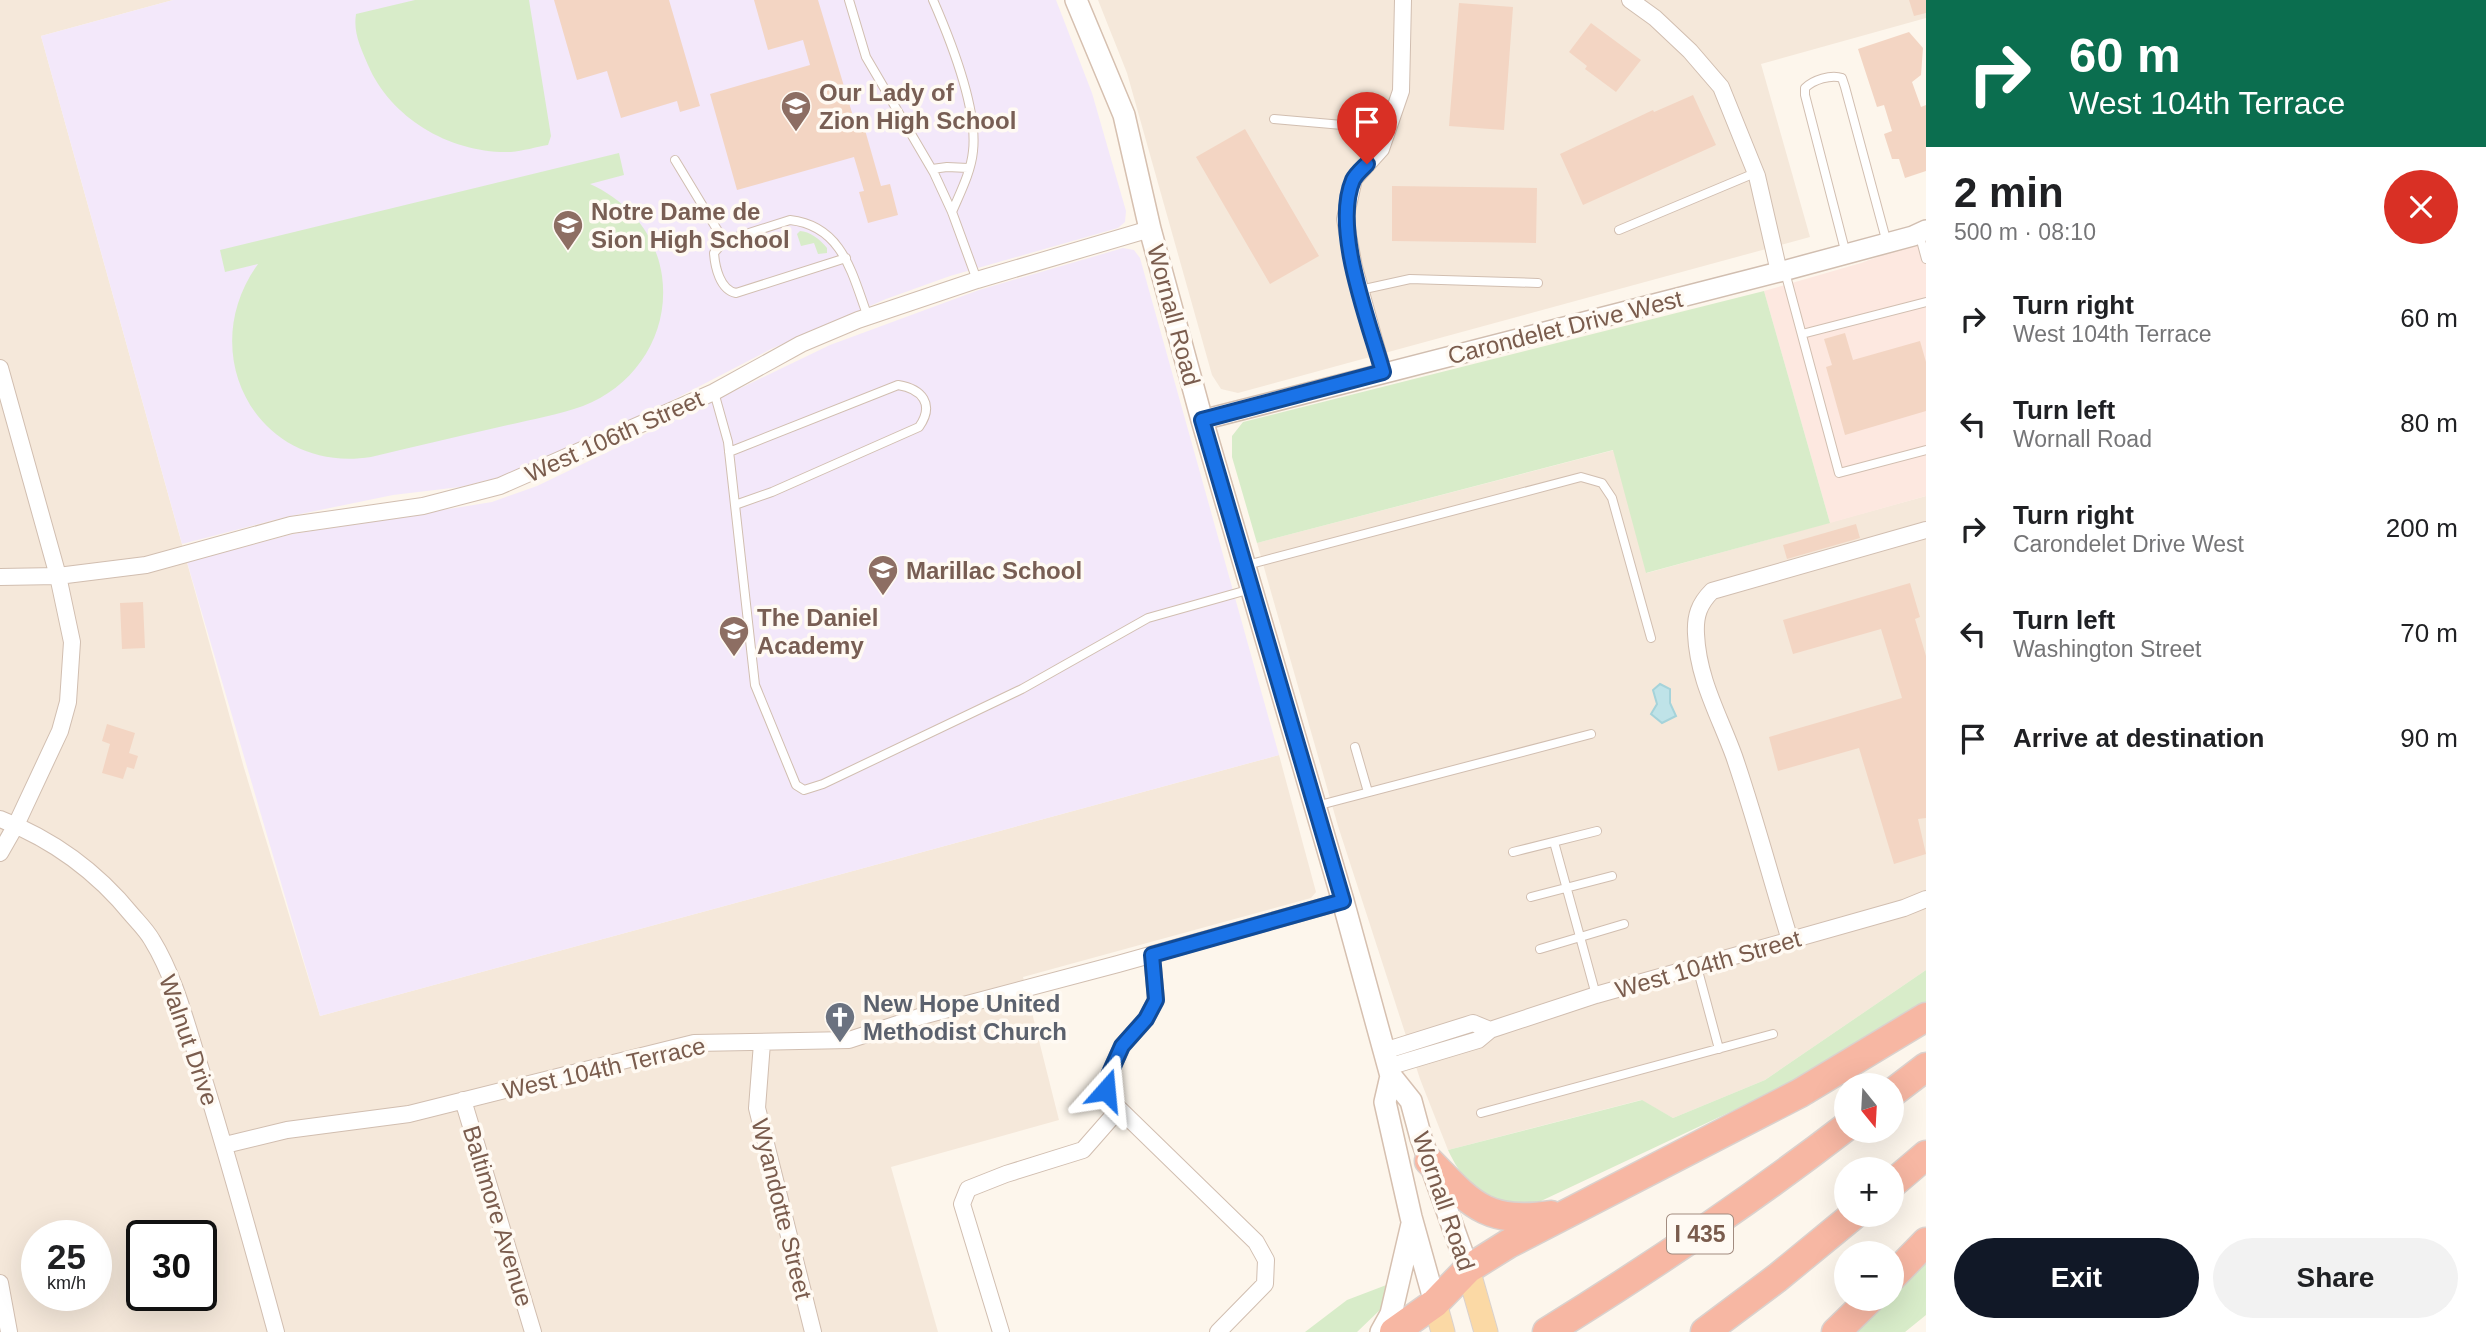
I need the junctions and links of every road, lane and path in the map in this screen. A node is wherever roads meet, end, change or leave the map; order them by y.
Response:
1 (849, 0) edge
2 (933, 0) edge
3 (1076, 0) edge
4 (1404, 0) edge
5 (1630, 0) edge
6 (1274, 119) dead end
7 (1388, 129) junction
8 (675, 160) dead end
9 (968, 168) junction
10 (932, 169) junction
11 (1755, 173) junction
12 (952, 212) junction
13 (1150, 229) junction
14 (1619, 230) dead end
15 (1923, 231) edge
16 (724, 241) junction
17 (1887, 243) junction
18 (1846, 254) junction
19 (846, 258) junction
20 (1926, 259) edge
21 (1782, 272) junction
22 (976, 280) junction
23 (1538, 283) dead end
24 (1360, 290) junction
25 (1926, 302) edge
26 (868, 317) junction
27 (1802, 334) junction
28 (0, 368) edge
29 (1383, 372) junction
30 (714, 392) junction
31 (1202, 420) junction
32 (1926, 450) edge
33 (729, 452) junction
34 (735, 505) junction
35 (1926, 530) edge
36 (1245, 566) junction
37 (58, 576) junction
38 (0, 577) edge
39 (1251, 589) junction
40 (1651, 638) dead end
41 (1591, 734) dead end
42 (1355, 747) dead end
43 (1368, 792) junction
44 (1315, 806) junction
45 (0, 819) edge
46 (16, 825) junction
47 (1597, 831) dead end
48 (1554, 842) junction
49 (1513, 852) dead end
50 (0, 853) edge
51 (1612, 876) dead end
52 (1566, 888) junction
53 (1531, 897) dead end
54 (1926, 899) edge
55 (1343, 901) junction
56 (1624, 924) dead end
57 (1580, 936) junction
58 (1790, 940) junction
59 (1540, 949) dead end
60 (1152, 955) junction
61 (1697, 967) junction
62 (1596, 995) junction
63 (1926, 1017) edge
64 (1773, 1034) dead end
65 (762, 1043) junction
66 (1719, 1049) junction
67 (1388, 1065) junction
68 (1926, 1067) edge
69 (1904, 1084) edge
70 (463, 1100) junction
71 (1119, 1109) junction
72 (1480, 1113) dead end
73 (1834, 1137) edge
74 (225, 1145) junction
75 (1926, 1155) edge
76 (1429, 1161) junction
77 (1904, 1174) edge
78 (1564, 1214) junction
79 (1413, 1222) junction
80 (1839, 1227) edge
81 (1926, 1242) edge
82 (1904, 1265) edge
83 (1468, 1269) junction
84 (0, 1283) edge
85 (1435, 1303) junction
86 (1858, 1311) edge
87 (9, 1332) edge
88 (276, 1332) edge
89 (533, 1332) edge
90 (813, 1332) edge
91 (1001, 1332) edge
92 (1219, 1332) edge
93 (1381, 1332) edge
94 (1394, 1332) edge
95 (1443, 1332) edge
96 (1486, 1332) edge
97 (1547, 1332) edge
98 (1705, 1332) edge
99 (1836, 1332) edge

1 - 10 lane
2 - 9 lane
3 - 13 main road, Wornall Road
4 - 7 street
5 - 11 street
6 - 7 lane
7 - 24 street
8 - 16 lane
9 - 10 lane
9 - 12 lane
10 - 12 lane
11 - 14 lane
11 - 21 street
12 - 22 lane
13 - 22 street, West 106th Street
13 - 31 main road, Wornall Road
15 - 17 street, Carondelet Drive West
15 - 20 lane
16 - 19 lane
16 - 19 lane
17 - 18 street, Carondelet Drive West
17 - 18 lane
18 - 21 street, Carondelet Drive West
19 - 26 lane
21 - 27 lane
21 - 29 street, Carondelet Drive West
22 - 26 street, West 106th Street
23 - 24 lane
24 - 29 street
25 - 27 lane
26 - 30 street, West 106th Street
27 - 32 lane
28 - 37 street
29 - 31 street, Carondelet Drive West
30 - 33 lane
30 - 37 street, West 106th Street
31 - 36 main road, Wornall Road
33 - 34 lane
33 - 34 lane
34 - 39 lane
35 - 58 street
36 - 39 main road, Wornall Road
36 - 40 lane
37 - 38 street, West 106th Street
37 - 46 street
39 - 44 main road, Wornall Road
41 - 43 lane
42 - 43 lane
43 - 44 lane
44 - 55 main road, Wornall Road
45 - 46 street, Walnut Drive
46 - 50 street
46 - 74 street, Walnut Drive
47 - 48 lane
48 - 49 lane
48 - 52 lane
51 - 52 lane
52 - 53 lane
52 - 57 lane
54 - 58 street, West 104th Street
55 - 60 street, West 104th Terrace
55 - 67 main road, Wornall Road
56 - 57 lane
57 - 59 lane
57 - 62 lane
58 - 61 street, West 104th Street
60 - 65 street, West 104th Terrace
60 - 71 street
61 - 62 street, West 104th Street
61 - 66 lane
62 - 67 street, West 104th Street
63 - 78 highway
64 - 66 lane
65 - 70 street, West 104th Terrace
65 - 90 street, Wyandotte Street
66 - 72 lane
67 - 76 main road, Wornall Road
67 - 79 main road, Wornall Road
68 - 69 highway
70 - 74 street, West 104th Terrace
70 - 89 street, Baltimore Avenue
71 - 91 street
71 - 92 street
73 - 97 highway, I 435
74 - 88 street, Walnut Drive
75 - 77 highway
76 - 78 highway
76 - 83 main road, Wornall Road
78 - 83 highway
79 - 85 main road, Wornall Road
79 - 93 main road
80 - 98 highway
81 - 82 highway
83 - 85 highway
83 - 96 main road, Wornall Road
84 - 87 street
85 - 94 highway
85 - 95 main road, Wornall Road
86 - 99 highway

